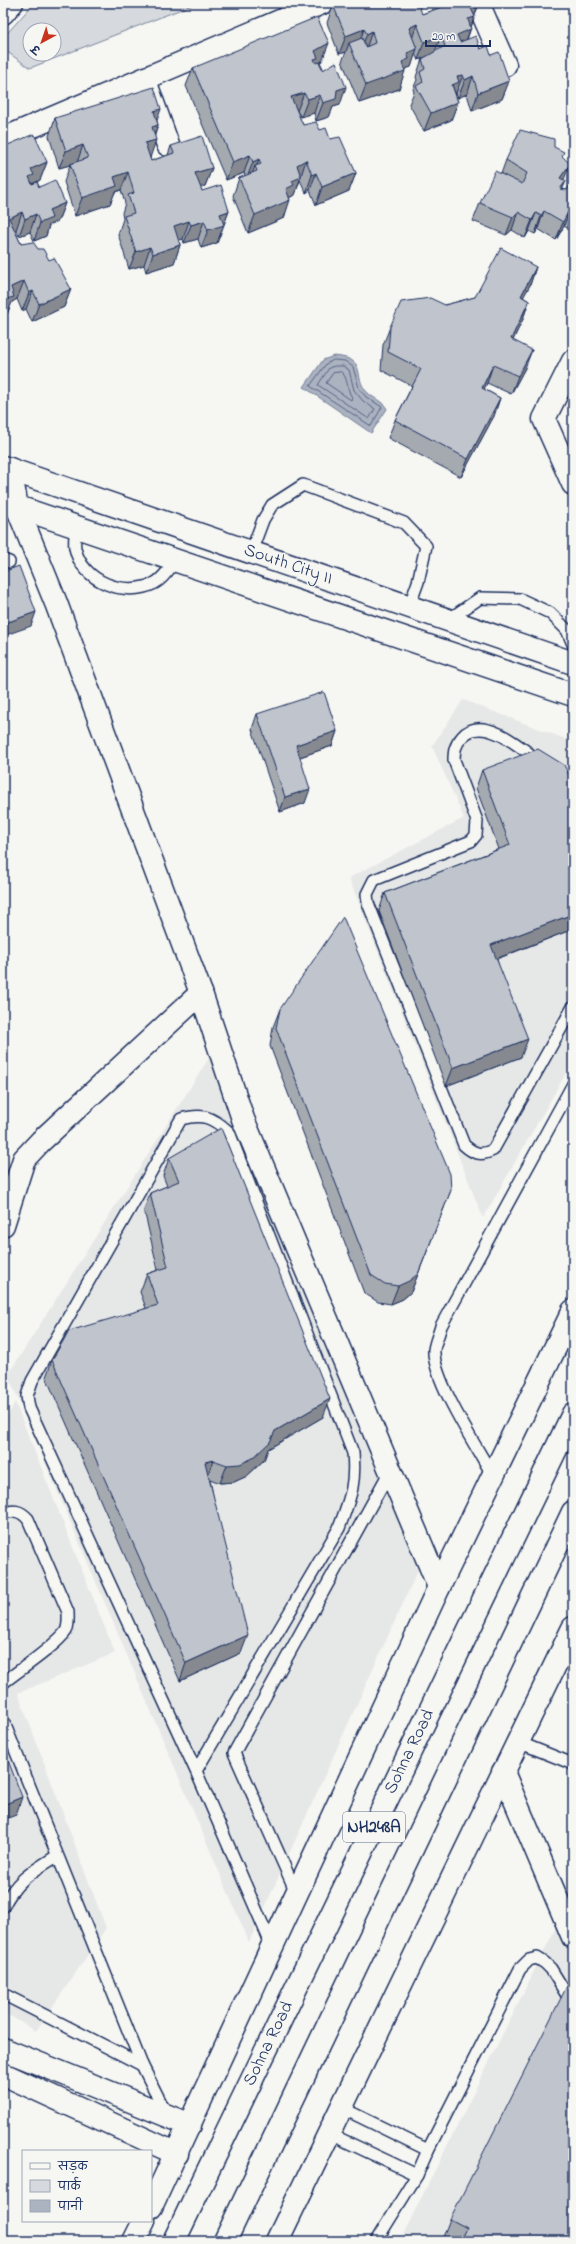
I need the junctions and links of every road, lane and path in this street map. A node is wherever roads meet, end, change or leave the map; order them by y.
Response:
1 (12, 3) edge
2 (322, 3) edge
3 (478, 3) edge
4 (3, 13) edge
5 (505, 65) edge
6 (144, 79) junction
7 (3, 139) edge
8 (168, 145) dead end
9 (573, 361) edge
10 (7, 468) edge
11 (573, 484) edge
12 (10, 504) edge
13 (76, 527) junction
14 (251, 552) junction
15 (176, 560) junction
16 (410, 607) junction
17 (448, 620) junction
18 (573, 644) edge
19 (573, 663) edge
20 (573, 695) edge
21 (550, 771) edge
22 (201, 993) junction
23 (573, 1007) edge
24 (573, 1084) edge
25 (3, 1225) edge
26 (573, 1311) edge
27 (573, 1414) edge
28 (390, 1470) junction
29 (493, 1476) junction
30 (573, 1512) edge
31 (3, 1513) edge
32 (439, 1588) junction
33 (573, 1628) edge
34 (3, 1683) edge
35 (3, 1720) edge
36 (518, 1742) junction
37 (573, 1764) edge
38 (196, 1771) junction
39 (503, 1772) junction
40 (57, 1856) junction
41 (297, 1895) junction
42 (3, 1907) edge
43 (573, 1937) edge
44 (273, 1948) junction
45 (3, 1994) edge
46 (573, 2005) edge
47 (3, 2049) edge
48 (142, 2066) junction
49 (3, 2074) edge
50 (94, 2086) junction
51 (342, 2108) junction
52 (83, 2111) junction
53 (168, 2117) junction
54 (190, 2125) junction
55 (330, 2134) junction
56 (428, 2150) junction
57 (177, 2154) junction
58 (417, 2175) junction
59 (152, 2205) edge
60 (144, 2222) edge
61 (134, 2241) edge
62 (174, 2241) edge
63 (225, 2241) edge
64 (277, 2241) edge
65 (376, 2241) edge

1 - 4 main road
2 - 6 main road
3 - 5 main road
6 - 7 main road
6 - 8 main road
9 - 11 main road
10 - 12 main road
10 - 14 main road, South City II
12 - 13 main road, South City II
12 - 22 main road
13 - 15 main road, South City II
13 - 15 lane
14 - 16 main road, South City II
14 - 16 lane
15 - 20 main road, South City II
16 - 17 main road, South City II
17 - 18 lane
17 - 19 main road, South City II
21 - 23 lane
22 - 25 main road
22 - 28 main road
24 - 29 lane
26 - 29 main road
27 - 62 main road, Sohna Road / NH248A
28 - 32 main road
28 - 41 lane
29 - 32 main road
30 - 63 main road, NH248A
31 - 34 lane
32 - 41 main road
33 - 36 main road
35 - 40 lane
36 - 37 lane
36 - 39 main road
38 - 38 lane
38 - 44 lane
39 - 43 main road
39 - 51 main road
40 - 42 lane
40 - 48 lane
41 - 44 main road
44 - 54 main road
45 - 48 lane
46 - 56 lane
47 - 50 main road
48 - 53 lane
49 - 52 main road
50 - 52 main road
50 - 53 main road
51 - 55 main road
51 - 56 lane
52 - 57 main road
53 - 54 main road
54 - 57 main road
55 - 58 lane
55 - 64 main road
56 - 58 lane
57 - 59 main road
58 - 65 lane
60 - 61 main road

